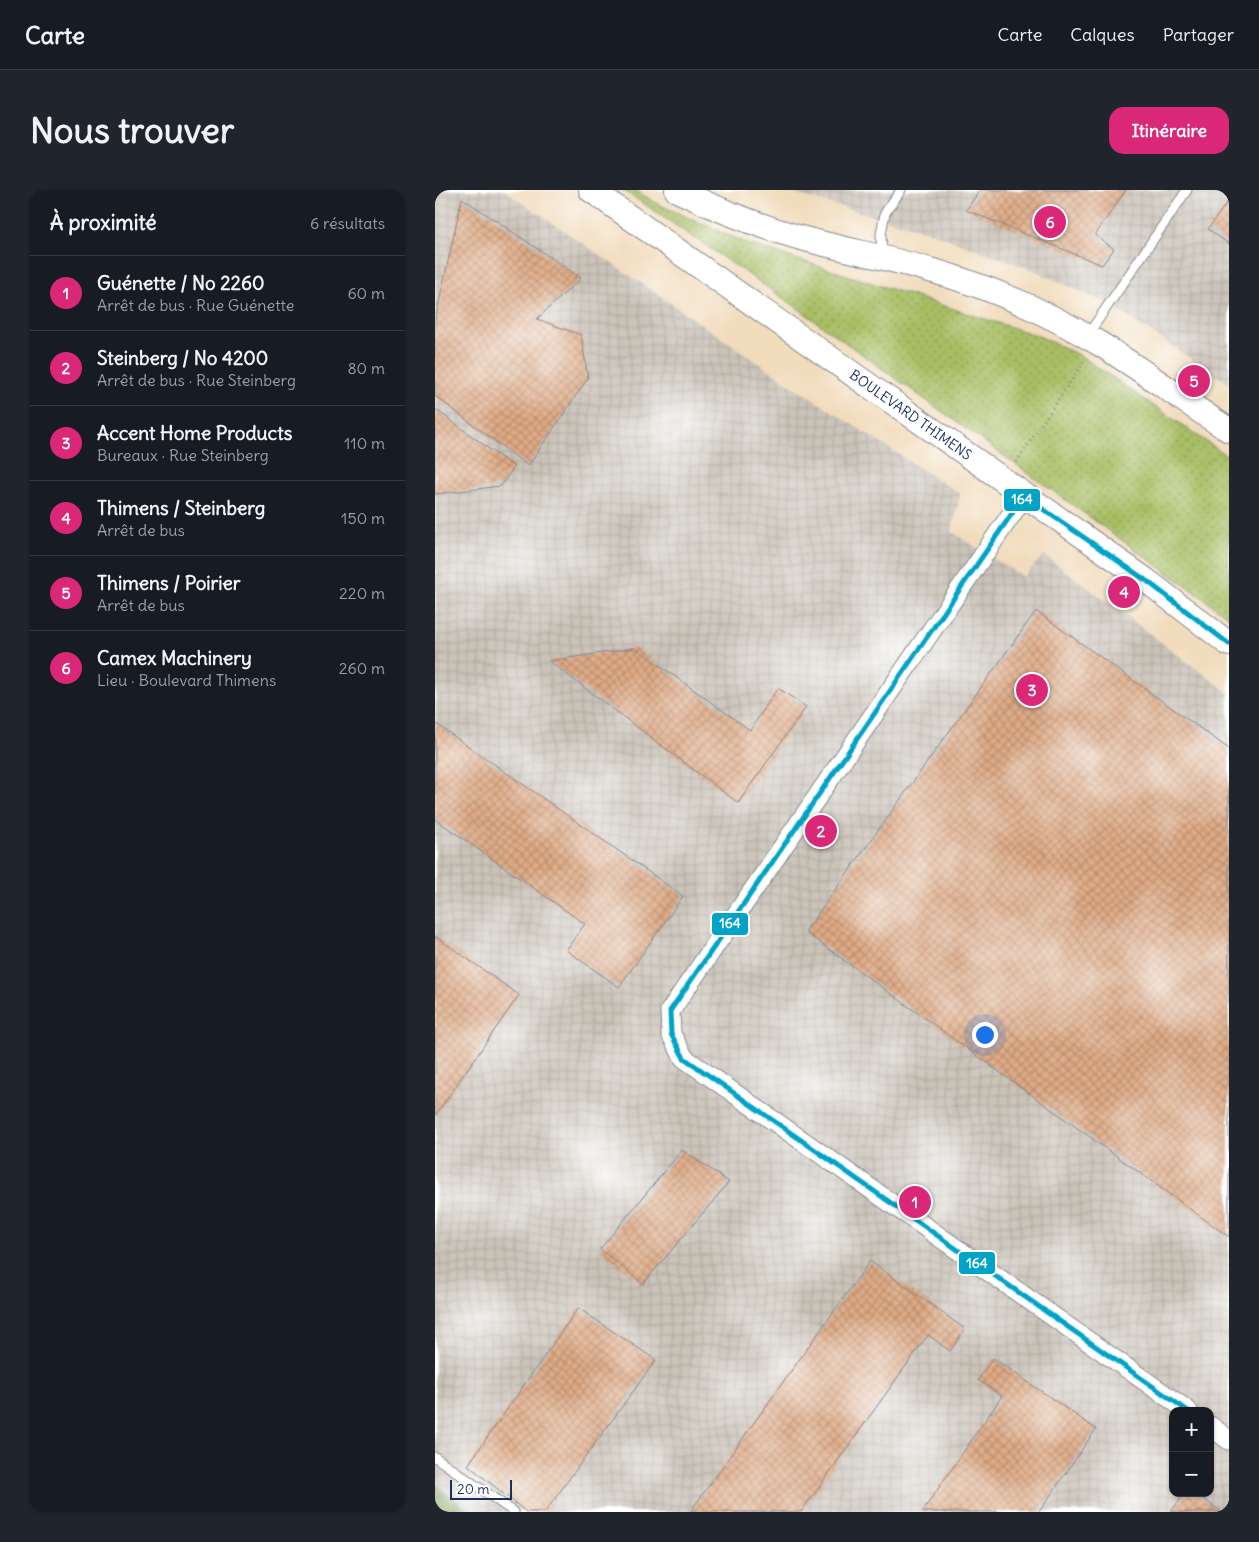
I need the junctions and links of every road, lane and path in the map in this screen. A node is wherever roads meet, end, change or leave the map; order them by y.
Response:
1 (591, 190) edge
2 (677, 190) edge
3 (901, 190) edge
4 (1187, 190) edge
5 (882, 257) junction
6 (1087, 346) junction
7 (1229, 430) edge
8 (1012, 468) dead end
9 (1024, 496) junction
10 (1229, 644) edge
11 (1182, 1407) edge
12 (1214, 1429) edge
13 (1229, 1440) edge
14 (435, 1457) edge
15 (514, 1512) edge

1 - 9 street, BOULEVARD THIMENS
2 - 5 street
3 - 5 lane
4 - 6 lane
5 - 6 street
6 - 7 street
6 - 8 path
9 - 10 street, BOULEVARD THIMENS
9 - 11 street
12 - 13 street
14 - 15 lane

